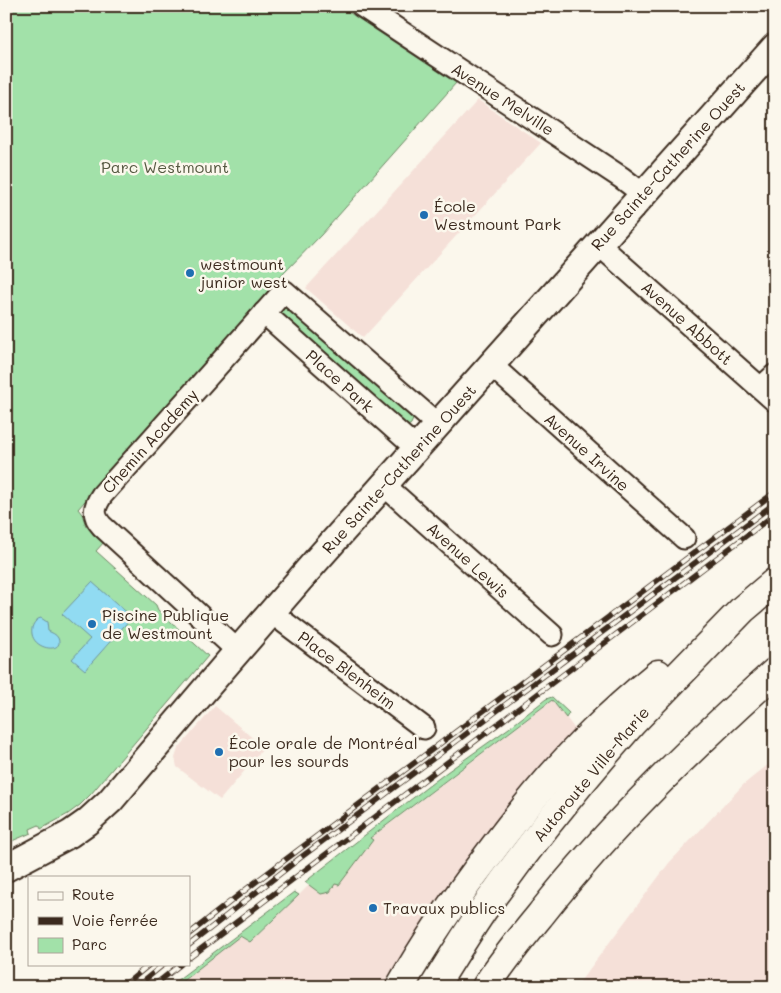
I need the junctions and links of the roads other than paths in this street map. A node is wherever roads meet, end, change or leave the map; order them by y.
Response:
1 (362, 6) edge
2 (775, 47) edge
3 (643, 194) junction
4 (598, 244) junction
5 (284, 291) joint
6 (264, 314) junction
7 (491, 365) junction
8 (770, 388) edge
9 (438, 425) junction
10 (417, 449) junction
11 (384, 485) junction
12 (684, 538) dead end
13 (775, 582) edge
14 (743, 609) junction
15 (272, 613) junction
16 (552, 635) dead end
17 (238, 651) junction
18 (775, 672) edge
19 (424, 728) dead end
20 (6, 868) edge
21 (400, 987) edge
22 (434, 987) edge
23 (486, 987) edge

1 - 3 street, Avenue Melville
2 - 3 main road, Rue Sainte-Catherine Ouest
3 - 4 main road, Rue Sainte-Catherine Ouest
4 - 7 main road, Rue Sainte-Catherine Ouest
4 - 8 street, Avenue Abbott
5 - 6 street, Chemin Academy
5 - 9 street, Place Park
6 - 10 street, Place Park
6 - 17 street, Chemin Academy
7 - 9 main road, Rue Sainte-Catherine Ouest
7 - 12 street, Avenue Irvine
9 - 10 main road, Rue Sainte-Catherine Ouest
10 - 11 main road, Rue Sainte-Catherine Ouest
11 - 15 main road, Rue Sainte-Catherine Ouest
11 - 16 street, Avenue Lewis
13 - 14 highway, Autoroute Ville-Marie
14 - 21 highway
14 - 22 highway, Autoroute Ville-Marie
15 - 17 main road, Rue Sainte-Catherine Ouest
15 - 19 street, Place Blenheim
17 - 20 main road, Rue Sainte-Catherine Ouest
18 - 23 highway

